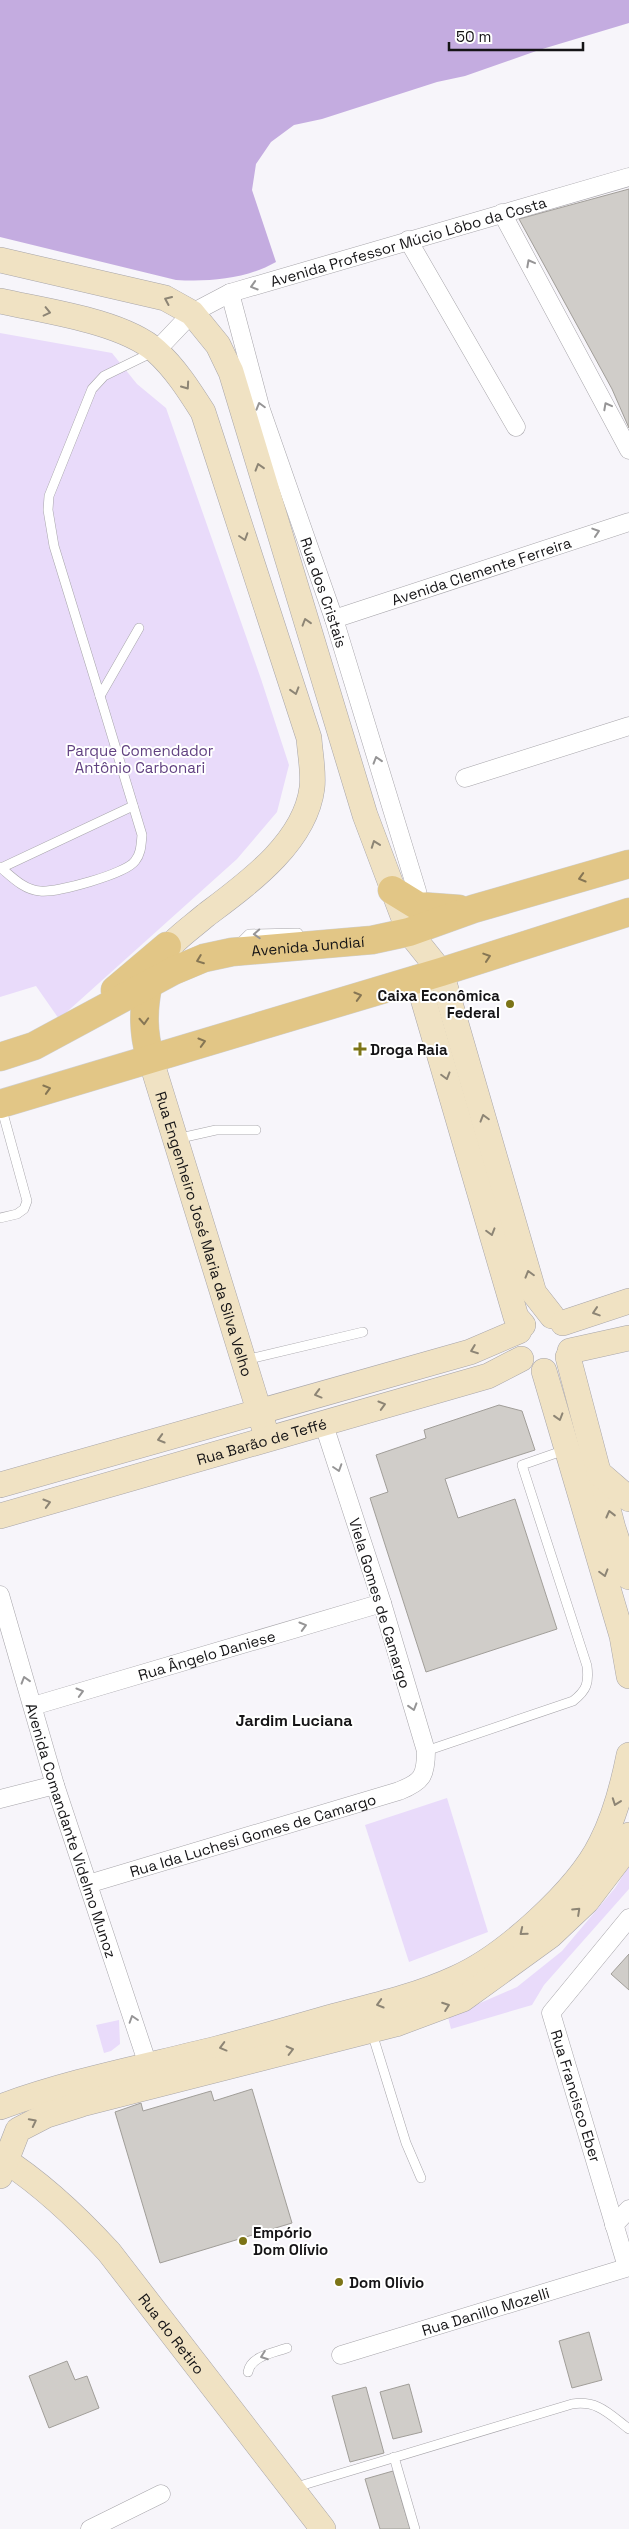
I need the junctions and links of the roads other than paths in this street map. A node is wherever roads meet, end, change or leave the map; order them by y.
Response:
1 (629, 177) edge
2 (502, 212) junction
3 (408, 240) junction
4 (0, 260) edge
5 (230, 293) junction
6 (0, 301) edge
7 (192, 313) junction
8 (156, 351) junction
9 (516, 427) dead end
10 (629, 450) edge
11 (629, 522) edge
12 (334, 619) junction
13 (139, 628) dead end
14 (100, 696) junction
15 (629, 726) edge
16 (465, 778) dead end
17 (133, 806) junction
18 (391, 806) junction
19 (365, 815) junction
20 (629, 864) edge
21 (1, 868) edge
22 (404, 890) junction
23 (474, 909) junction
24 (629, 912) edge
25 (409, 932) junction
26 (307, 933) dead end
27 (167, 946) junction
28 (232, 952) junction
29 (429, 975) junction
30 (148, 986) junction
31 (70, 1028) junction
32 (0, 1056) edge
33 (150, 1057) junction
34 (0, 1104) edge
35 (256, 1130) dead end
36 (175, 1139) junction
37 (0, 1218) edge
38 (629, 1302) edge
39 (558, 1320) junction
40 (521, 1328) junction
41 (363, 1332) dead end
42 (629, 1338) edge
43 (569, 1354) junction
44 (521, 1359) junction
45 (243, 1360) junction
46 (544, 1371) junction
47 (258, 1410) junction
48 (323, 1422) junction
49 (268, 1438) junction
50 (580, 1446) junction
51 (599, 1473) junction
52 (11, 1482) edge
53 (629, 1499) edge
54 (3, 1515) edge
55 (629, 1577) edge
56 (0, 1595) edge
57 (382, 1603) junction
58 (629, 1676) edge
59 (33, 1706) junction
60 (426, 1751) junction
61 (629, 1755) edge
62 (416, 1784) joint
63 (55, 1785) junction
64 (0, 1799) edge
65 (629, 1835) edge
66 (88, 1884) junction
67 (629, 1918) edge
68 (371, 2030) junction
69 (148, 2065) junction
70 (136, 2089) junction
71 (0, 2107) edge
72 (2, 2164) edge
73 (421, 2178) dead end
74 (629, 2209) edge
75 (614, 2225) junction
76 (628, 2267) edge
77 (287, 2348) dead end
78 (341, 2355) dead end
79 (248, 2372) dead end
80 (629, 2429) edge
81 (394, 2457) junction
82 (290, 2488) junction
83 (161, 2494) dead end
84 (90, 2529) edge
85 (323, 2529) edge
86 (415, 2529) edge

1 - 2 street, Avenida Professor Múcio Lôbo da Costa
2 - 3 street, Avenida Professor Múcio Lôbo da Costa
10 -> 2 street
3 -> 5 street, Avenida Professor Múcio Lôbo da Costa
3 - 9 street
7 -> 4 main road
5 - 7 street, Avenida Professor Múcio Lôbo da Costa
12 -> 5 street, Rua dos Cristais
6 -> 8 main road
7 - 8 street, Avenida Professor Múcio Lôbo da Costa
19 -> 7 main road
8 - 14 lane
8 -> 27 main road
12 -> 11 street, Avenida Clemente Ferreira
18 -> 12 street, Rua dos Cristais
13 - 14 lane
14 - 17 lane
15 - 16 street
17 - 21 lane
17 - 21 lane
18 - 19 street
18 - 22 street, Rua dos Cristais
22 -> 19 main road
20 -> 23 main road, Avenida Jundiaí
22 - 23 main road
22 - 25 main road
23 - 25 main road, Avenida Jundiaí
29 -> 24 main road
25 - 28 main road, Avenida Jundiaí
25 - 29 main road
26 -> 28 lane
27 - 30 main road
27 - 31 main road
28 -> 30 main road, Avenida Jundiaí
33 -> 29 main road
39 -> 29 main road
29 -> 40 main road
30 - 31 main road, Avenida Jundiaí
30 -> 33 main road
31 - 32 main road, Avenida Jundiaí
34 -> 33 main road
33 - 36 main road, Rua Engenheiro José Maria da Silva Velho
34 - 37 lane
35 - 36 lane
36 - 45 main road, Rua Engenheiro José Maria da Silva Velho
38 -> 39 main road
39 - 40 main road
39 - 43 main road
40 - 44 main road
40 -> 47 main road, Rua Barão de Teffé
41 - 45 lane
42 - 43 main road
43 - 46 main road
43 - 50 main road
44 - 46 main road
48 -> 44 main road, Rua Barão de Teffé
45 - 47 main road, Rua Engenheiro José Maria da Silva Velho
46 -> 50 main road
47 - 49 main road, Rua Engenheiro José Maria da Silva Velho
47 -> 52 main road, Rua Barão de Teffé
48 - 49 main road, Rua Barão de Teffé
48 -> 57 street, Viela Gomes de Camargo
54 -> 49 main road, Rua Barão de Teffé
50 - 51 main road
50 -> 58 main road
50 - 60 lane
51 - 53 main road
55 -> 51 main road
52 - 54 main road
59 -> 56 street, Avenida Comandante Videlmo Munoz
59 -> 57 street, Rua Ângelo Daniese
57 -> 60 street, Viela Gomes de Camargo
59 - 63 street, Avenida Comandante Videlmo Munoz
60 - 62 street, Viela Gomes de Camargo
61 -> 69 main road
62 - 66 street, Rua Ida Luchesi Gomes de Camargo
63 - 64 street
63 - 66 street, Avenida Comandante Videlmo Munoz
68 -> 65 main road
69 -> 66 street, Avenida Comandante Videlmo Munoz
67 - 75 street, Rua Francisco Eber
70 -> 68 main road
68 - 73 lane
69 - 70 main road
69 - 71 main road
72 -> 70 main road
72 - 82 main road, Rua do Retiro
74 - 75 street
75 - 76 street, Rua Francisco Eber
76 - 78 street, Rua Danillo Mozelli
77 -> 79 lane
80 - 81 lane
81 - 82 lane
81 - 86 lane
82 - 85 main road, Rua do Retiro
83 - 84 street

